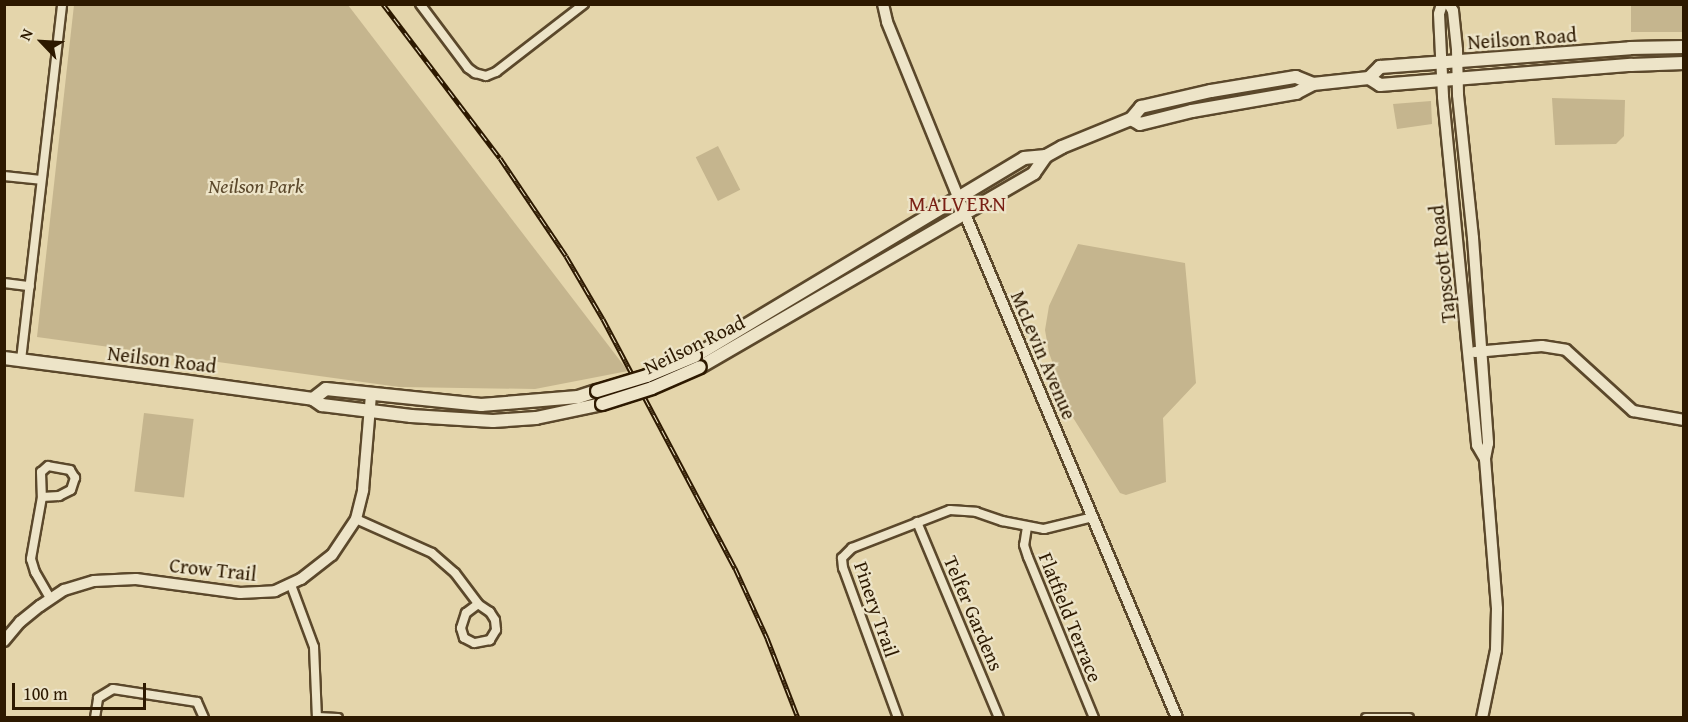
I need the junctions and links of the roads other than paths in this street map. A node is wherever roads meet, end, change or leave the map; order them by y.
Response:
1 (62, 4) edge
2 (420, 4) edge
3 (584, 4) edge
4 (883, 4) edge
5 (1442, 4) edge
6 (1449, 4) edge
7 (1683, 47) edge
8 (1527, 58) junction
9 (1457, 62) junction
10 (1443, 63) junction
11 (1683, 63) edge
12 (1528, 74) junction
13 (1369, 78) junction
14 (1457, 80) junction
15 (1443, 81) junction
16 (1313, 84) junction
17 (1218, 90) junction
18 (1220, 105) junction
19 (1131, 119) junction
20 (1046, 156) junction
21 (4, 176) edge
22 (41, 180) junction
23 (959, 198) junction
24 (964, 212) junction
25 (4, 283) edge
26 (30, 286) junction
27 (1480, 351) junction
28 (1469, 352) junction
29 (4, 358) edge
30 (21, 360) junction
31 (698, 362) junction
32 (371, 395) junction
33 (314, 399) junction
34 (369, 412) junction
35 (1683, 420) edge
36 (1485, 459) junction
37 (42, 497) junction
38 (1093, 517) junction
39 (356, 519) junction
40 (917, 522) junction
41 (1027, 527) junction
42 (291, 585) junction
43 (50, 598) junction
44 (478, 604) junction
45 (4, 642) edge
46 (94, 717) edge
47 (204, 717) edge
48 (317, 717) edge
49 (338, 717) edge
50 (898, 717) edge
51 (999, 717) edge
52 (1095, 717) edge
53 (1177, 717) edge
54 (1366, 717) edge
55 (1409, 717) edge
56 (1482, 717) edge

1 - 22 street
2 - 3 street
4 - 23 street, McLevin Avenue
5 - 10 street, Tapscott Road
6 - 9 street, Tapscott Road
7 - 8 main road, Neilson Road
8 - 9 main road, Neilson Road
8 - 12 main road
9 - 10 main road, Neilson Road
9 - 14 street, Tapscott Road
10 - 13 main road, Neilson Road
10 - 15 street, Tapscott Road
11 - 12 main road, Neilson Road
12 - 14 main road, Neilson Road
13 - 15 main road, Neilson Road
13 - 16 main road, Neilson Road
14 - 15 main road, Neilson Road
14 - 27 street, Tapscott Road
15 - 28 street, Tapscott Road
16 - 17 main road, Neilson Road
16 - 18 main road, Neilson Road
17 - 18 main road
17 - 19 main road, Neilson Road
18 - 19 main road, Neilson Road
19 - 20 main road, Neilson Road
20 - 23 main road, Neilson Road
20 - 24 main road, Neilson Road
21 - 22 street
22 - 26 street
23 - 24 street, McLevin Avenue
23 - 31 main road, Neilson Road
24 - 31 main road, Neilson Road
24 - 38 street, McLevin Avenue
25 - 26 street
26 - 30 street
27 - 28 street
27 - 35 street
27 - 36 street, Tapscott Road
28 - 36 street, Tapscott Road
29 - 30 main road, Neilson Road
30 - 33 main road, Neilson Road
31 - 32 main road, Neilson Road, bridge
31 - 34 main road, Neilson Road, bridge
32 - 33 main road, Neilson Road
32 - 34 street, Crow Trail
33 - 34 main road, Neilson Road
34 - 39 street, Crow Trail
36 - 56 street, Tapscott Road
37 - 37 street
37 - 43 street
38 - 41 street, Pinery Trail
38 - 53 street, McLevin Avenue
39 - 42 street, Crow Trail
39 - 44 street
40 - 41 street, Pinery Trail
40 - 50 street, Pinery Trail
40 - 51 street, Telfer Gardens
41 - 52 street, Flatfield Terrace
42 - 43 street, Crow Trail
42 - 48 street
43 - 45 street, Crow Trail
44 - 44 street
46 - 47 street
48 - 49 street
54 - 55 street

